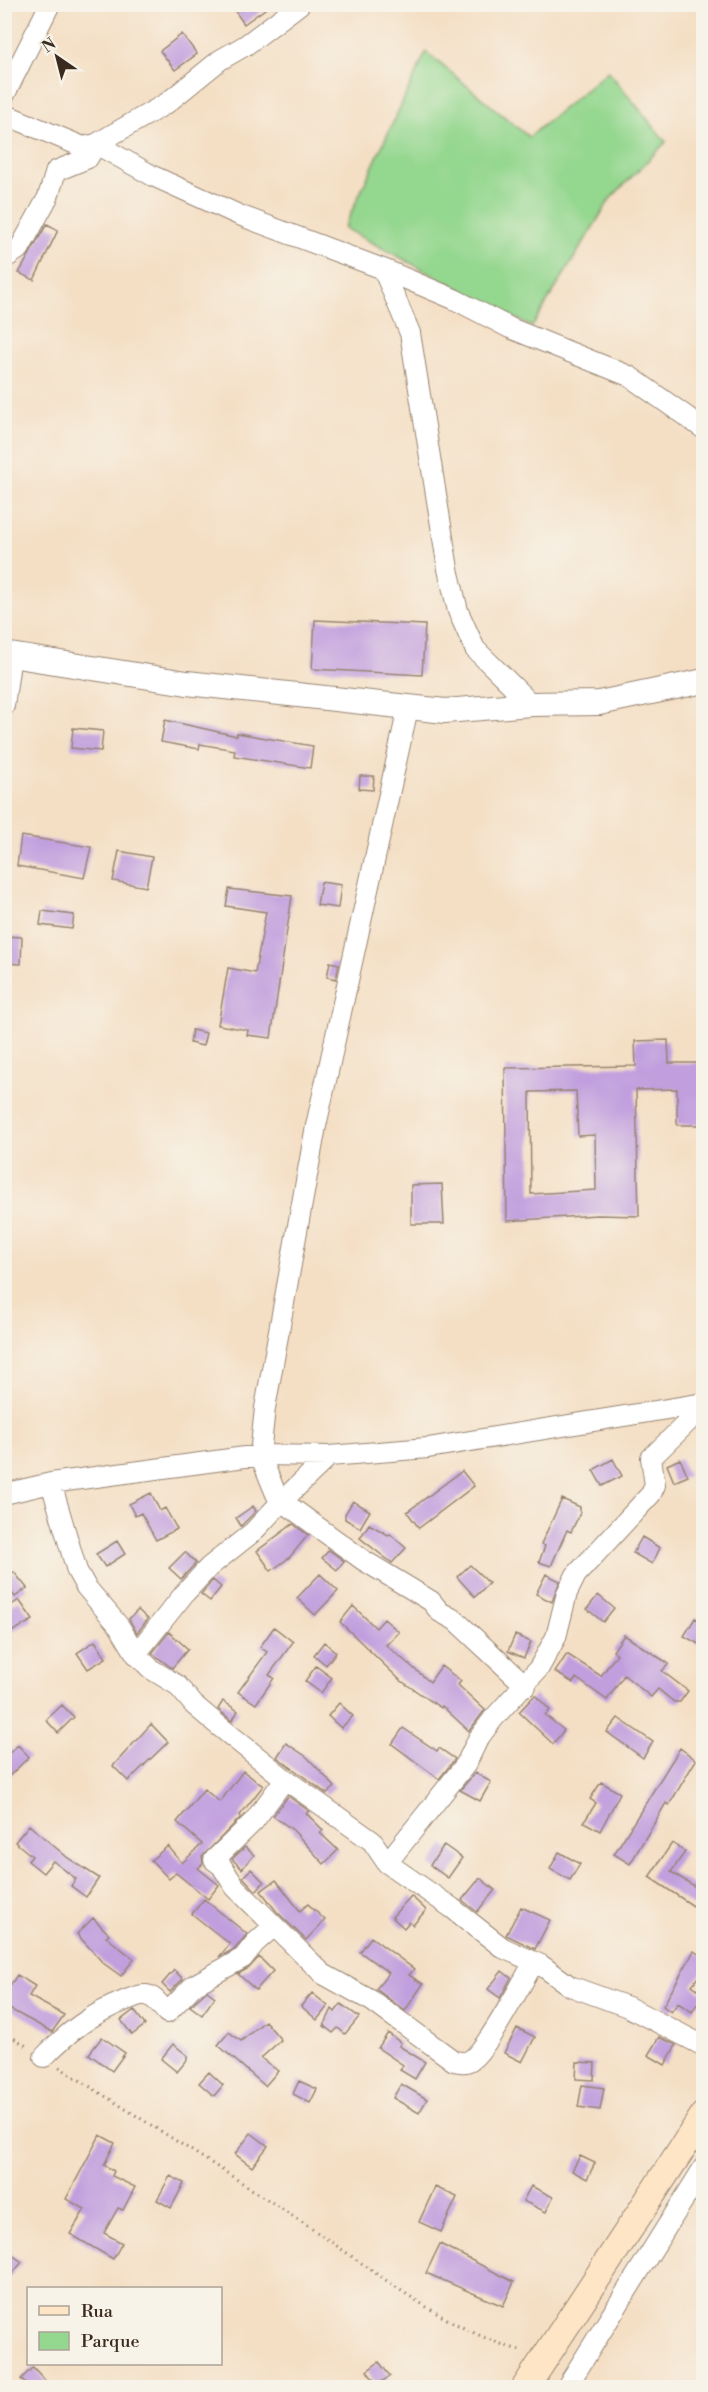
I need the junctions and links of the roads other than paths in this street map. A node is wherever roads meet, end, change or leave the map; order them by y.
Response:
1 (50, 4) edge
2 (300, 4) edge
3 (4, 96) edge
4 (4, 114) edge
5 (96, 144) junction
6 (4, 259) edge
7 (383, 269) junction
8 (704, 429) edge
9 (7, 654) edge
10 (704, 681) edge
11 (531, 704) junction
12 (4, 706) edge
13 (408, 708) junction
14 (704, 1405) edge
15 (260, 1455) junction
16 (330, 1456) junction
17 (51, 1483) junction
18 (4, 1494) edge
19 (282, 1501) junction
20 (136, 1654) junction
21 (526, 1686) junction
22 (285, 1779) junction
23 (387, 1863) junction
24 (273, 1927) junction
25 (534, 1962) junction
26 (704, 2046) edge
27 (44, 2057) road end
28 (704, 2115) edge
29 (704, 2167) edge
30 (525, 2388) edge
31 (566, 2388) edge

1 - 3 street
2 - 5 street
4 - 5 street
5 - 6 street
5 - 7 street
7 - 8 street
7 - 11 street
9 - 12 street
9 - 13 street
10 - 11 street
11 - 13 street
13 - 15 street
14 - 16 street
14 - 21 street
15 - 16 street
15 - 17 street
15 - 19 street
16 - 19 street
17 - 18 street
17 - 20 street
19 - 20 street
19 - 21 street
20 - 22 street
21 - 23 street
22 - 23 street
22 - 24 street
23 - 25 street
24 - 25 street
24 - 27 street
25 - 26 street
28 - 30 main road
29 - 31 street

